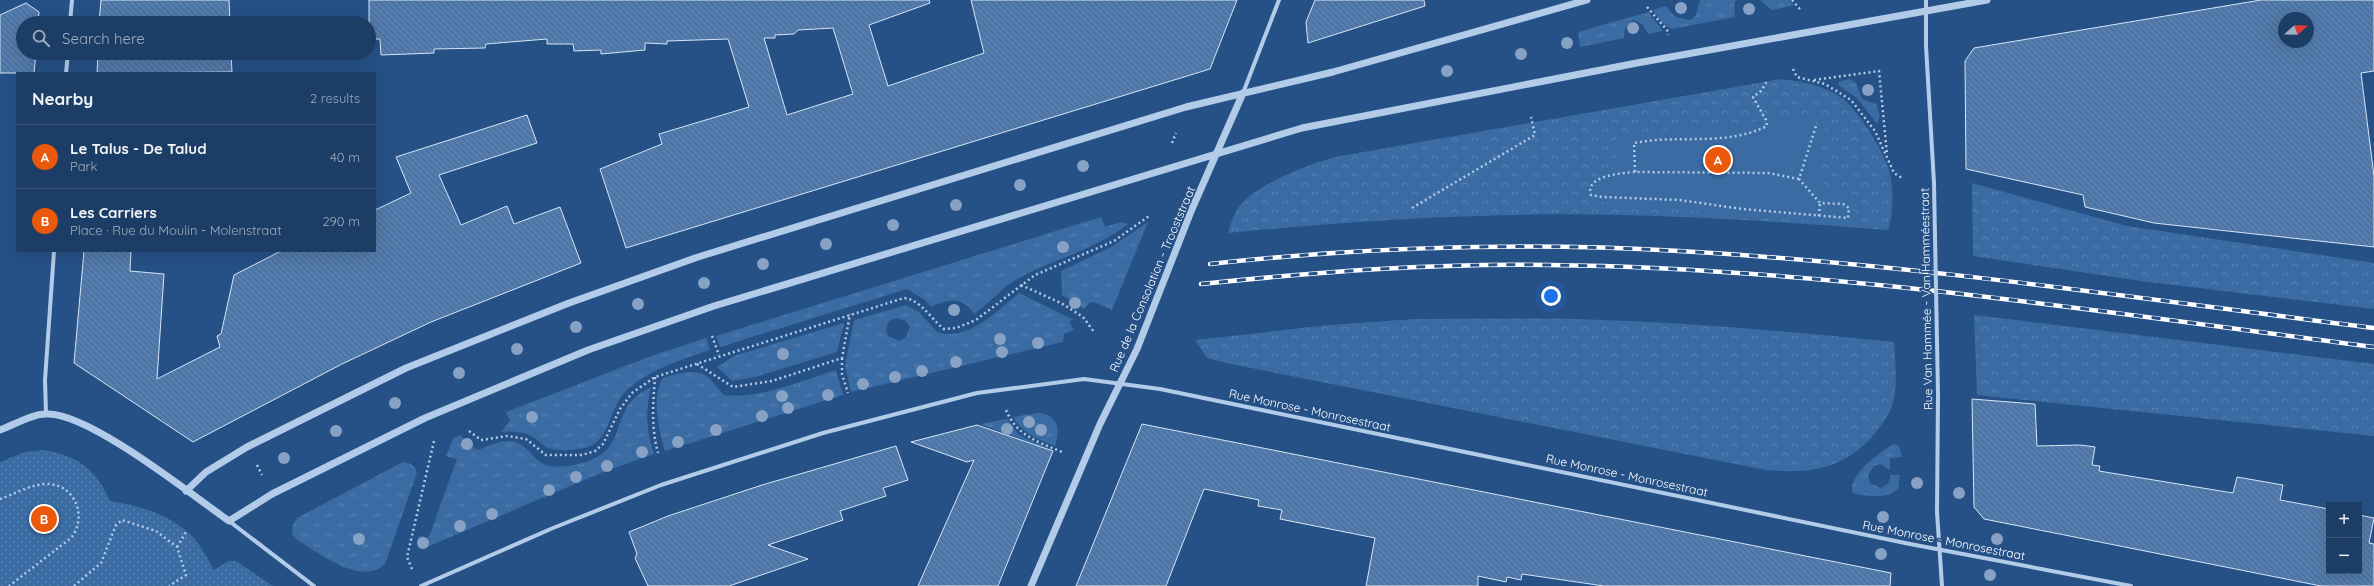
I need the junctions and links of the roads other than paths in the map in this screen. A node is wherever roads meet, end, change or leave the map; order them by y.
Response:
1 (72, 0) edge
2 (1279, 0) edge
3 (1586, 0) edge
4 (1926, 0) edge
5 (1987, 0) edge
6 (1926, 12) junction
7 (71, 16) edge
8 (67, 60) edge
9 (66, 72) edge
10 (1243, 93) junction
11 (1216, 155) junction
12 (54, 252) edge
13 (1119, 384) junction
14 (46, 414) junction
15 (0, 430) edge
16 (186, 491) junction
17 (229, 521) junction
18 (1940, 550) junction
19 (314, 586) edge
20 (421, 586) edge
21 (1031, 586) edge
22 (1942, 586) edge
23 (2131, 586) edge

1 - 7 street
2 - 10 street, Rue de la Consolation - Trooststraat
3 - 10 street
4 - 6 street, Rue Van Hammée - Van Hamméestraat
5 - 6 street
6 - 11 street
6 - 18 street, Rue Van Hammée - Van Hamméestraat, bridge
8 - 9 street
10 - 11 street, Rue de la Consolation - Trooststraat
10 - 16 street
11 - 13 street, Rue de la Consolation - Trooststraat
11 - 17 street
12 - 14 street
13 - 18 street, Rue Monrose - Monrosestraat
13 - 20 street, Rue Monrose - Monrosestraat
13 - 21 street, Rue de la Consolation - Trooststraat
14 - 15 street
14 - 16 street
16 - 17 street
17 - 19 street
18 - 22 street, Rue Van Hammée - Van Hamméestraat
18 - 23 street, Rue Monrose - Monrosestraat

